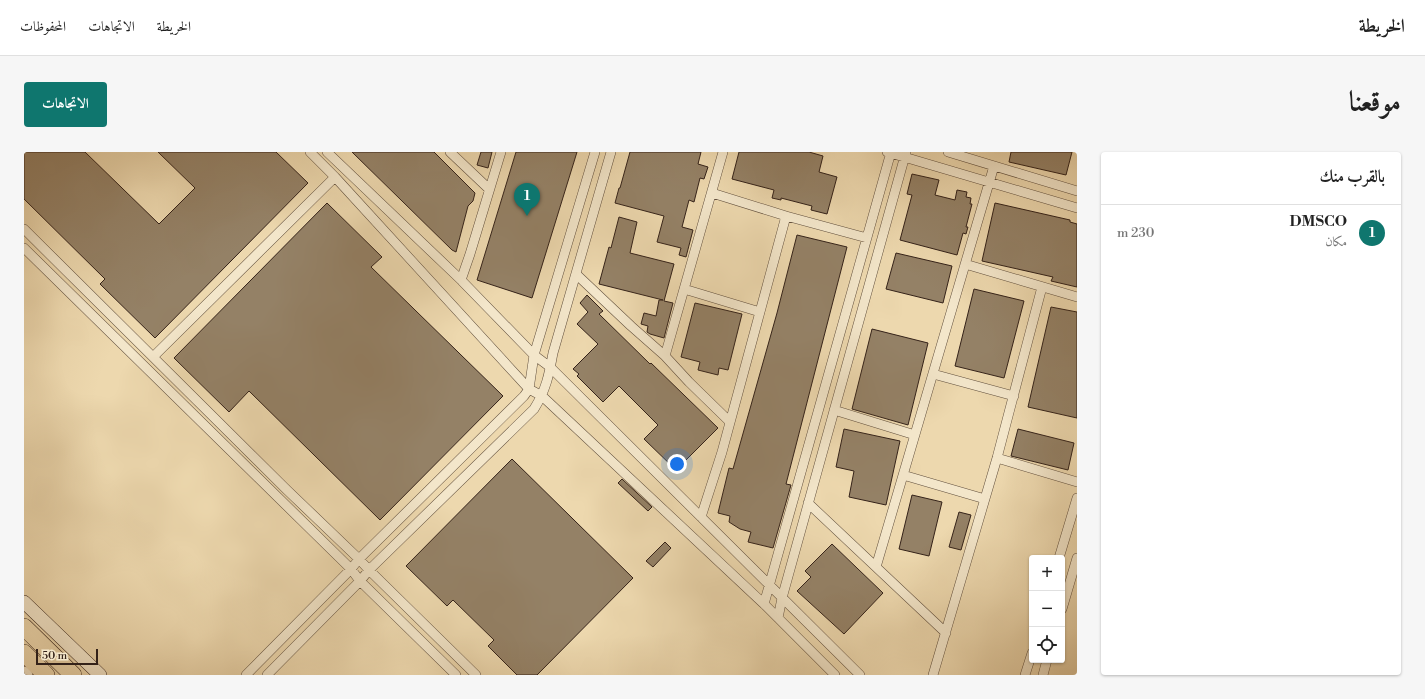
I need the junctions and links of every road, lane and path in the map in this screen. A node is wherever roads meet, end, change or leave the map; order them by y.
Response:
1 (450, 152) edge
2 (501, 152) edge
3 (595, 152) edge
4 (611, 152) edge
5 (723, 152) edge
6 (948, 152) edge
7 (313, 153) edge
8 (330, 153) edge
9 (889, 153) edge
10 (906, 155) edge
11 (994, 166) junction
12 (326, 168) junction
13 (335, 177) junction
14 (989, 182) junction
15 (489, 189) junction
16 (1077, 189) edge
17 (712, 193) junction
18 (1077, 208) edge
19 (786, 216) junction
20 (24, 229) edge
21 (867, 238) junction
22 (24, 248) edge
23 (965, 264) junction
24 (576, 274) junction
25 (461, 280) junction
26 (1042, 287) junction
27 (684, 289) junction
28 (1077, 297) edge
29 (760, 312) junction
30 (534, 355) junction
31 (665, 356) junction
32 (153, 357) junction
33 (550, 367) junction
34 (933, 374) junction
35 (529, 389) junction
36 (542, 396) junction
37 (1014, 396) junction
38 (834, 410) junction
39 (730, 422) junction
40 (915, 435) junction
41 (997, 458) junction
42 (903, 475) junction
43 (1077, 482) edge
44 (1077, 498) edge
45 (985, 499) junction
46 (808, 503) junction
47 (701, 517) junction
48 (1061, 555) edge
49 (1077, 558) edge
50 (359, 559) junction
51 (876, 567) junction
52 (350, 569) junction
53 (369, 570) junction
54 (360, 581) junction
55 (769, 585) junction
56 (782, 598) junction
57 (1065, 599) edge
58 (24, 602) edge
59 (764, 604) junction
60 (778, 618) junction
61 (24, 627) edge
62 (946, 633) junction
63 (24, 653) edge
64 (1029, 663) edge
65 (1046, 663) edge
66 (46, 675) edge
67 (73, 675) edge
68 (100, 675) edge
69 (246, 675) edge
70 (267, 675) edge
71 (456, 675) edge
72 (476, 675) edge
73 (835, 675) edge
74 (860, 675) edge
75 (933, 675) edge
76 (1026, 675) edge
77 (1043, 675) edge

1 - 15 street
2 - 15 street
3 - 30 street
4 - 24 street
5 - 17 street
6 - 11 street
7 - 12 street
8 - 12 street
8 - 25 street
9 - 10 street
9 - 21 street
10 - 14 street
10 - 38 street
11 - 14 street
11 - 16 street
12 - 13 street
13 - 32 street
13 - 35 street
14 - 18 street
14 - 23 street
15 - 25 street
17 - 19 street
17 - 27 street
19 - 21 street
19 - 29 street
20 - 32 street
21 - 55 street
22 - 52 street
23 - 26 street
23 - 34 street
24 - 31 street
24 - 33 street
25 - 30 street
26 - 28 street
26 - 37 street
27 - 29 street
27 - 31 street
29 - 39 street
30 - 33 street
30 - 35 street
31 - 39 street
32 - 50 street
33 - 36 street
33 - 47 street
34 - 37 street
34 - 40 street
35 - 36 street
35 - 50 street
36 - 53 street
36 - 59 street
37 - 41 street
38 - 40 street
38 - 46 street
39 - 47 street
40 - 42 street
41 - 43 street
41 - 45 street
42 - 45 street
42 - 51 street
44 - 48 street
45 - 62 street
46 - 51 street
46 - 56 street
47 - 55 street
49 - 57 street
50 - 52 street
50 - 53 street
51 - 62 street
52 - 54 street
52 - 69 street
53 - 54 street
53 - 72 street
54 - 70 street
54 - 71 street
55 - 56 street
55 - 59 street
56 - 60 street
56 - 74 street
58 - 68 main road
59 - 60 street
60 - 73 street
61 - 67 highway
62 - 75 street
63 - 66 highway
64 - 76 street
65 - 77 street

